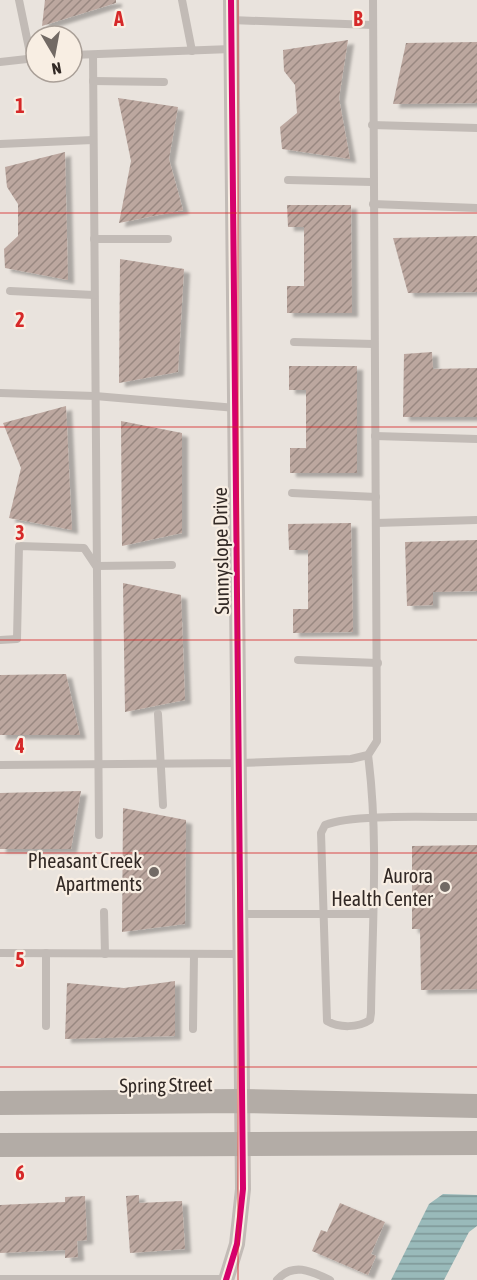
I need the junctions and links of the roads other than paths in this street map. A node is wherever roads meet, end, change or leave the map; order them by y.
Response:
1 (20, 0) edge
2 (182, 0) edge
3 (231, 0) edge
4 (373, 0) edge
5 (231, 20) junction
6 (25, 24) edge
7 (373, 25) junction
8 (231, 49) junction
9 (192, 51) junction
10 (84, 55) edge
11 (93, 55) junction
12 (24, 59) edge
13 (0, 62) edge
14 (93, 81) junction
15 (164, 82) dead end
16 (372, 126) junction
17 (477, 128) edge
18 (93, 140) junction
19 (0, 144) edge
20 (288, 180) dead end
21 (372, 182) junction
22 (373, 204) junction
23 (477, 208) edge
24 (94, 239) junction
25 (168, 239) dead end
26 (9, 291) dead end
27 (94, 295) junction
28 (294, 342) dead end
29 (374, 344) junction
30 (0, 393) edge
31 (95, 396) junction
32 (236, 408) junction
33 (375, 436) junction
34 (477, 439) edge
35 (292, 493) dead end
36 (376, 497) junction
37 (477, 520) edge
38 (376, 523) junction
39 (172, 565) dead end
40 (96, 566) junction
41 (0, 640) edge
42 (298, 660) dead end
43 (378, 663) junction
44 (158, 714) dead end
45 (368, 755) junction
46 (159, 762) junction
47 (240, 763) junction
48 (98, 764) junction
49 (0, 765) edge
50 (163, 805) dead end
51 (477, 817) edge
52 (372, 820) junction
53 (99, 836) dead end
54 (104, 912) dead end
55 (241, 914) junction
56 (323, 914) junction
57 (372, 914) junction
58 (0, 953) edge
59 (46, 953) junction
60 (105, 954) junction
61 (194, 954) junction
62 (241, 954) junction
63 (46, 1026) dead end
64 (193, 1029) dead end
65 (242, 1101) junction
66 (0, 1103) edge
67 (477, 1106) edge
68 (477, 1143) edge
69 (0, 1145) edge
70 (242, 1145) junction
71 (0, 1279) edge
72 (228, 1280) edge
73 (276, 1280) edge
74 (330, 1280) edge

1 - 6 lane
2 - 9 lane
3 - 5 street, Sunnyslope Drive
4 - 7 lane
5 - 7 lane
5 - 8 street, Sunnyslope Drive
7 - 16 lane
8 - 9 lane
8 - 32 street, Sunnyslope Drive
9 - 11 lane
10 - 11 lane
11 - 14 lane
12 - 13 lane
14 - 15 lane
14 - 18 lane
16 - 17 lane
16 - 21 lane
18 - 19 lane
18 - 24 lane
20 - 21 lane
21 - 22 lane
22 - 23 lane
22 - 29 lane
24 - 25 lane
24 - 27 lane
26 - 27 lane
27 - 31 lane
28 - 29 lane
29 - 33 lane
30 - 31 lane
31 - 32 lane
31 - 40 lane
32 - 47 street, Sunnyslope Drive
33 - 34 lane
33 - 36 lane
35 - 36 lane
36 - 38 lane
37 - 38 lane
38 - 43 lane
39 - 40 lane
40 - 41 lane
40 - 48 lane
42 - 43 lane
43 - 45 lane
44 - 46 lane
45 - 47 lane
45 - 52 lane
46 - 47 lane
46 - 48 lane
46 - 50 lane
47 - 55 street, Sunnyslope Drive
48 - 49 lane
48 - 53 lane
51 - 52 lane
52 - 56 lane
52 - 57 lane
54 - 60 lane
55 - 56 lane
55 - 62 street, Sunnyslope Drive
56 - 57 lane
56 - 57 lane
58 - 59 lane
59 - 60 lane
59 - 63 lane
60 - 61 lane
61 - 62 lane
61 - 64 lane
62 - 65 street, Sunnyslope Drive
65 - 66 main road, Spring Street
65 - 67 main road, Spring Street
65 - 70 street, Sunnyslope Drive
68 - 70 main road
69 - 70 main road
70 - 72 street, Sunnyslope Drive
71 - 72 lane
73 - 74 lane

